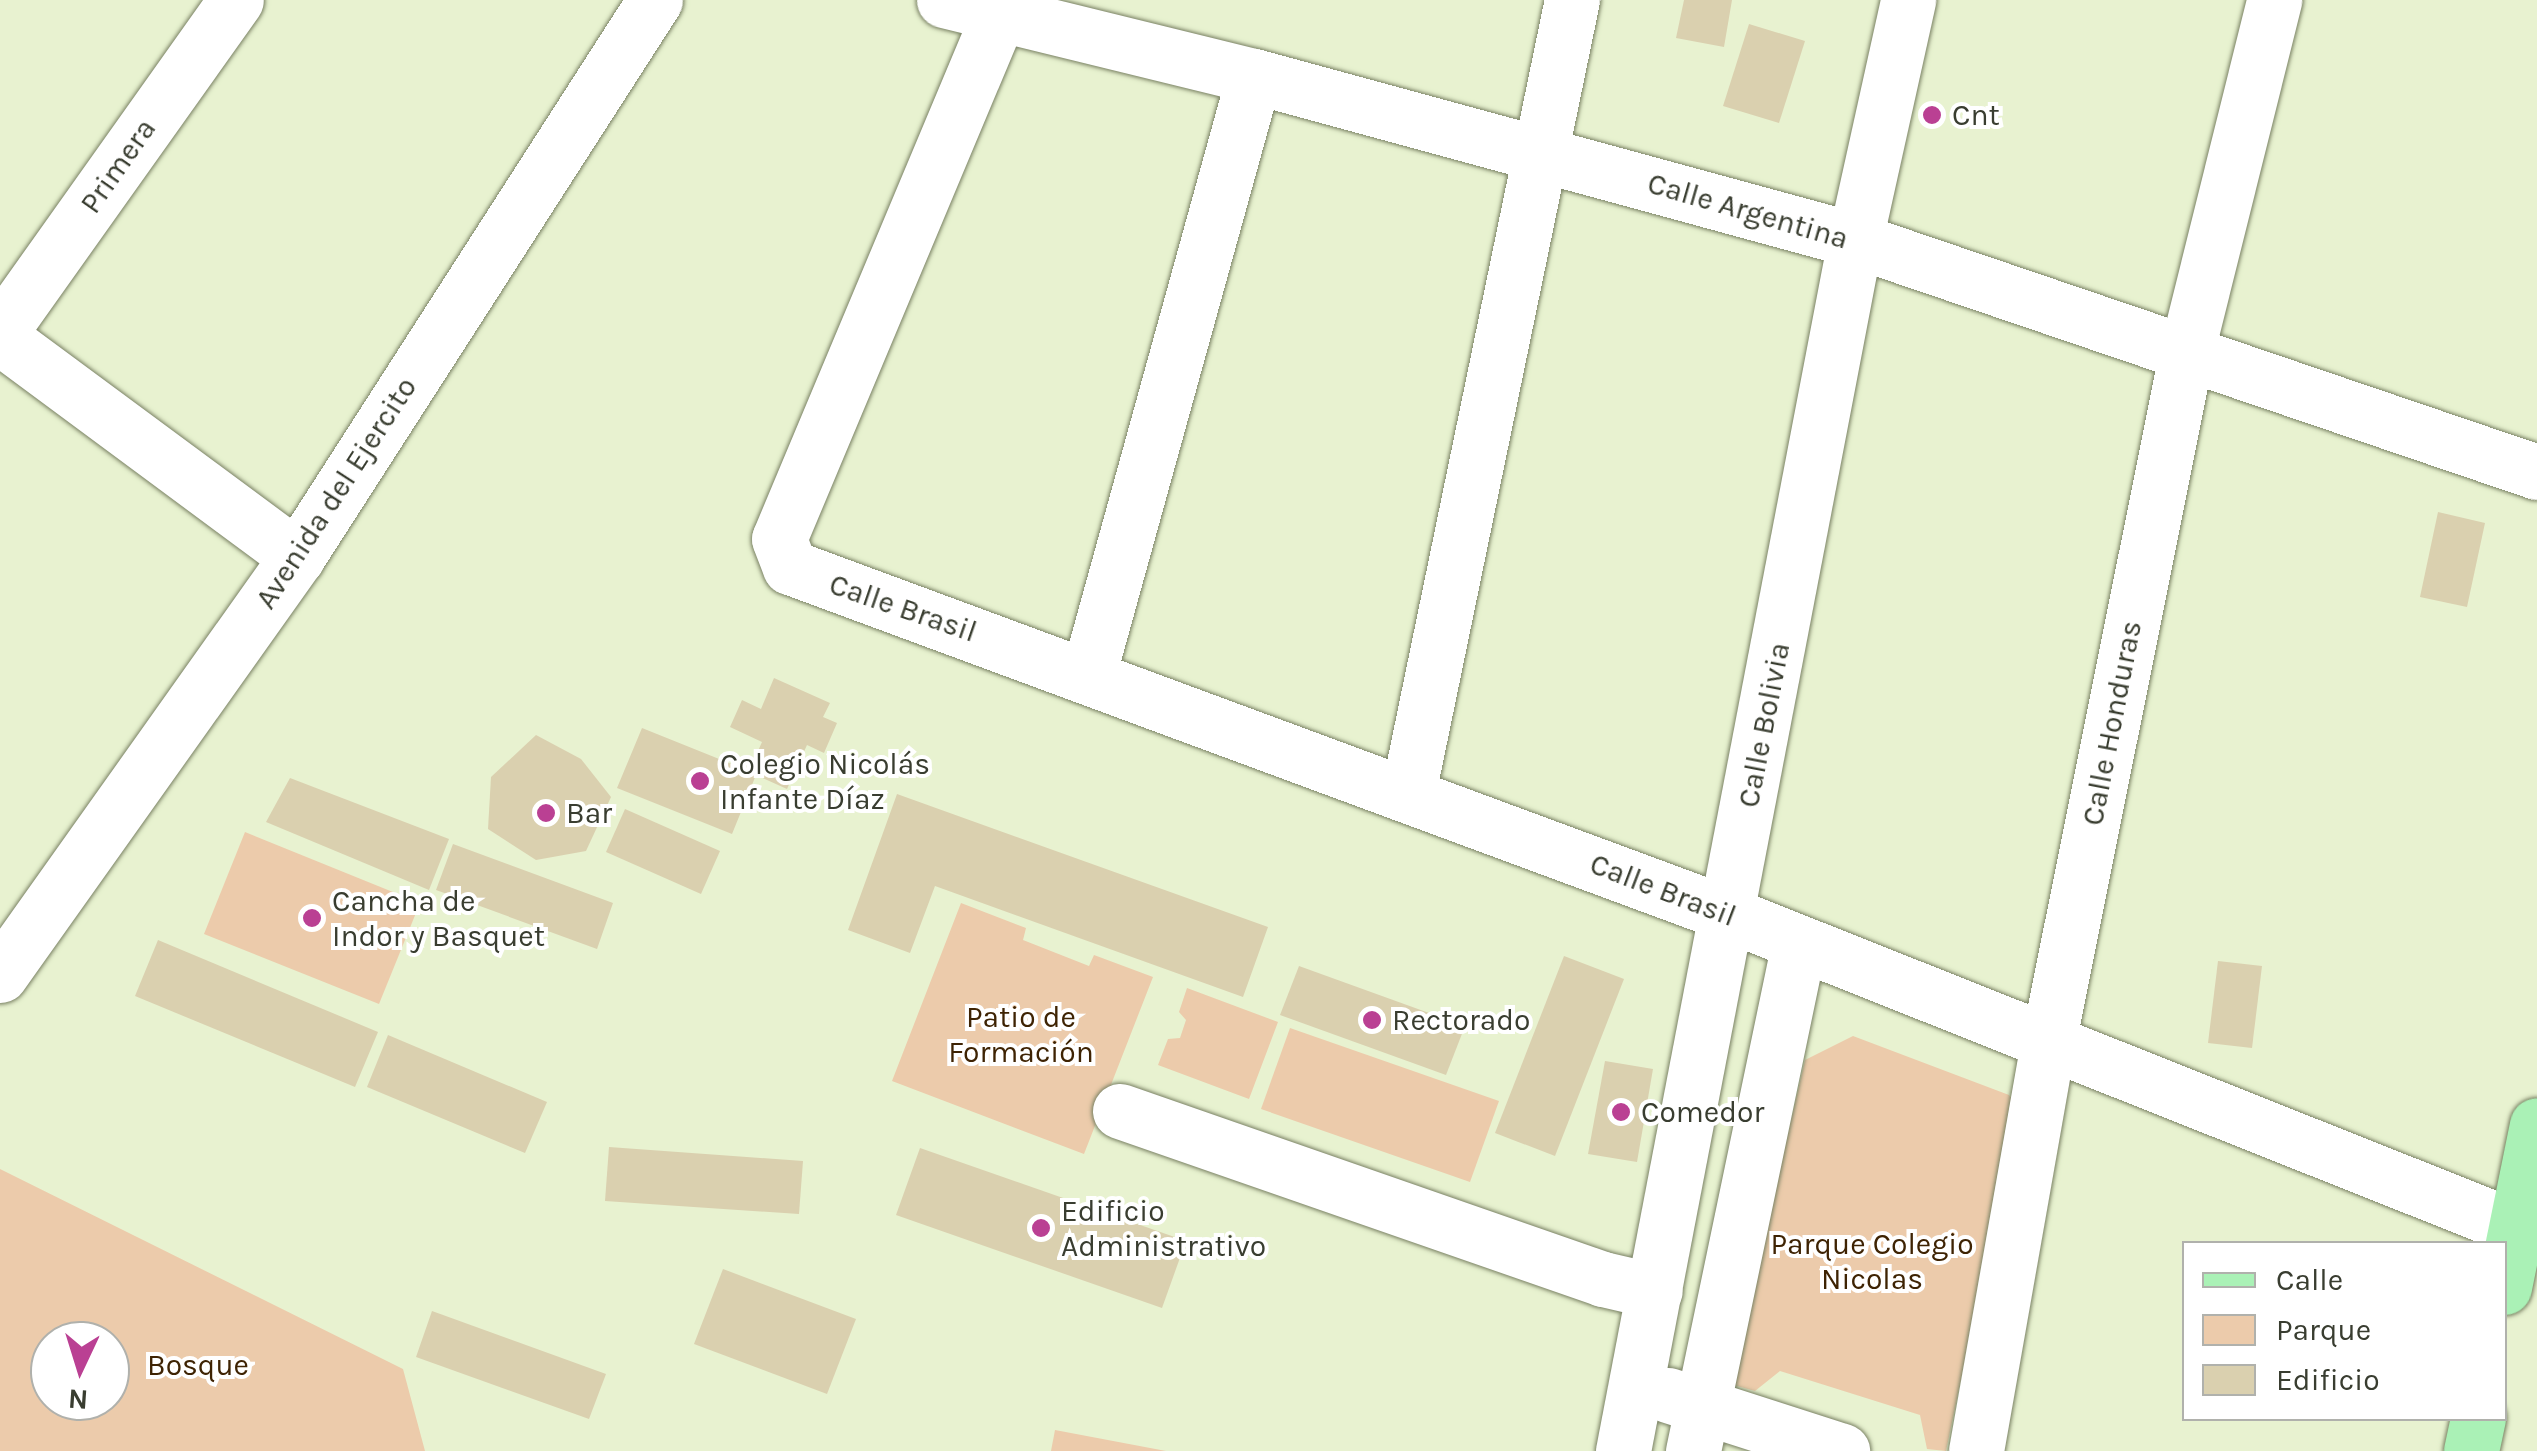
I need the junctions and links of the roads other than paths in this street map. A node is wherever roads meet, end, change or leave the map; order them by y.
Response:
1 (236, 0) edge
2 (654, 0) edge
3 (944, 0) edge
4 (1572, 0) edge
5 (1908, 0) edge
6 (2274, 0) edge
7 (1001, 7) edge
8 (1254, 76) junction
9 (1541, 152) junction
10 (1856, 240) junction
11 (0, 335) edge
12 (2187, 350) junction
13 (2537, 472) edge
14 (297, 558) junction
15 (1088, 672) junction
16 (1408, 793) junction
17 (1728, 914) junction
18 (1799, 943) junction
19 (0, 975) edge
20 (2048, 1043) junction
21 (1120, 1111) dead end
22 (2537, 1125) edge
23 (2527, 1231) edge
24 (2507, 1281) edge
25 (1656, 1291) junction
26 (1636, 1387) junction
27 (2477, 1421) edge
28 (1698, 1427) edge
29 (1623, 1451) edge
30 (1842, 1451) edge
31 (1976, 1451) edge
32 (2471, 1451) edge

1 - 11 street, Primera
2 - 14 street, Avenida del Ejercito
3 - 7 street, Calle Argentina
4 - 9 street
5 - 10 street, Calle Bolivia
6 - 12 street, Calle Honduras
7 - 8 street, Calle Argentina
7 - 15 street, Calle Brasil
8 - 9 street, Calle Argentina
8 - 15 street
9 - 10 street, Calle Argentina
9 - 16 street
10 - 12 street, Calle Argentina
10 - 17 street, Calle Bolivia
11 - 14 street
12 - 13 street, Calle Argentina
12 - 20 street, Calle Honduras
14 - 19 street, Avenida del Ejercito
15 - 16 street, Calle Brasil
16 - 17 street, Calle Brasil
17 - 18 street, Calle Brasil
17 - 25 street, Calle Bolivia
18 - 20 street, Calle Brasil
18 - 28 street
20 - 23 street, Calle Brasil
20 - 31 street, Calle Honduras
21 - 25 street
22 - 23 main road
23 - 24 main road
25 - 26 street, Calle Bolivia
26 - 28 street
26 - 29 street, Calle Bolivia
27 - 32 main road
28 - 30 street

